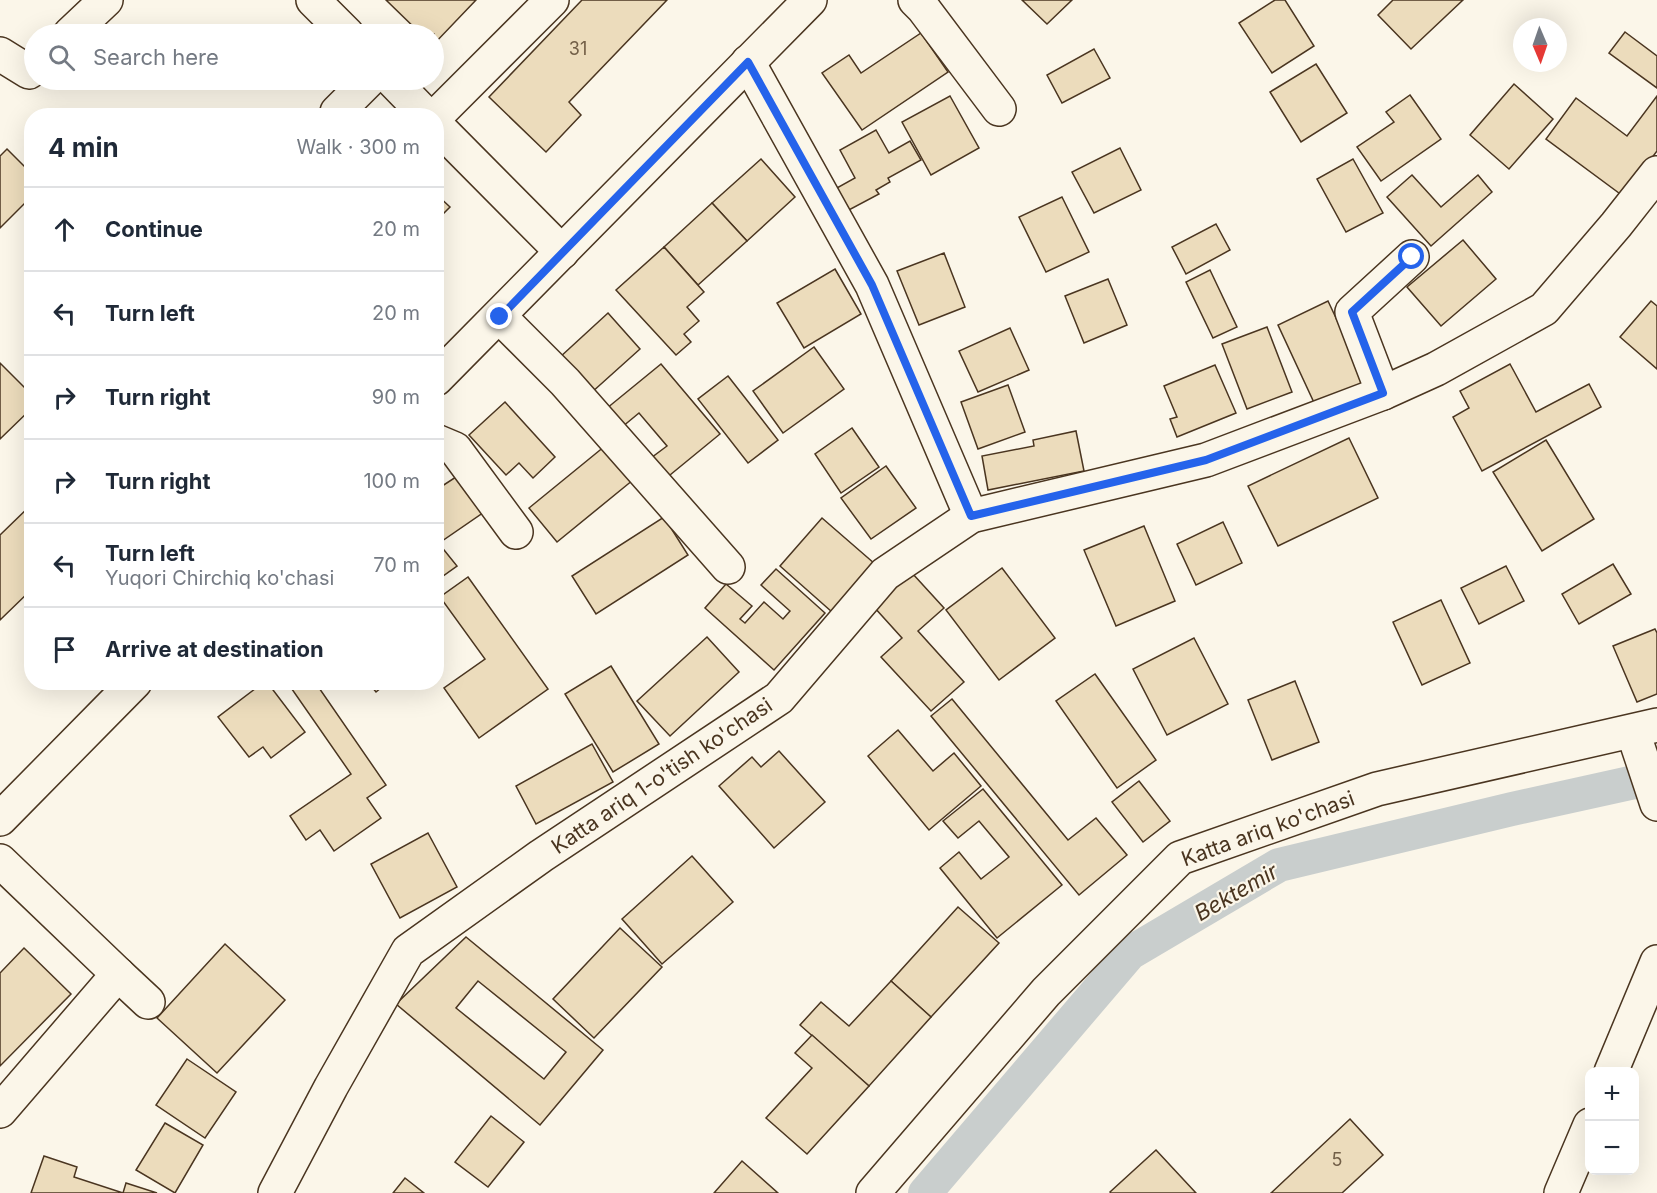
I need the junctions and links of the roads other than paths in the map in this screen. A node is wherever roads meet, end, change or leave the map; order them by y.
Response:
1 (106, 0) edge
2 (552, 0) edge
3 (810, 0) edge
4 (915, 0) edge
5 (321, 3) edge
6 (81, 24) edge
7 (339, 24) edge
8 (0, 54) edge
9 (748, 62) junction
10 (24, 70) edge
11 (359, 90) edge
12 (402, 90) edge
13 (341, 108) edge
14 (419, 108) edge
15 (444, 108) edge
16 (999, 109) dead end
17 (444, 133) edge
18 (1657, 172) edge
19 (562, 252) junction
20 (1412, 257) dead end
21 (500, 317) junction
22 (444, 371) edge
23 (1383, 393) junction
24 (444, 444) edge
25 (971, 516) junction
26 (516, 532) dead end
27 (728, 567) dead end
28 (127, 690) edge
29 (1645, 729) edge
30 (1657, 804) edge
31 (0, 819) edge
32 (0, 861) edge
33 (1657, 962) edge
34 (118, 974) junction
35 (148, 1002) dead end
36 (1613, 1067) edge
37 (0, 1111) edge
38 (1585, 1137) edge
39 (275, 1193) edge
40 (873, 1193) edge
41 (1561, 1193) edge

1 - 6 street
2 - 15 street
3 - 9 street
4 - 16 street
5 - 7 street
8 - 10 street
9 - 19 street
9 - 25 street
11 - 13 street
12 - 14 street
17 - 19 street
18 - 23 street, Katta ariq 1-o'tish ko'chasi
19 - 21 street
20 - 23 street
21 - 22 street
21 - 27 street
23 - 25 street, Katta ariq 1-o'tish ko'chasi
24 - 26 street
25 - 39 street, Katta ariq 1-o'tish ko'chasi
28 - 31 street
29 - 30 street
29 - 40 street, Katta ariq ko'chasi
32 - 34 street
33 - 36 street
34 - 35 street
34 - 37 street
38 - 41 street

